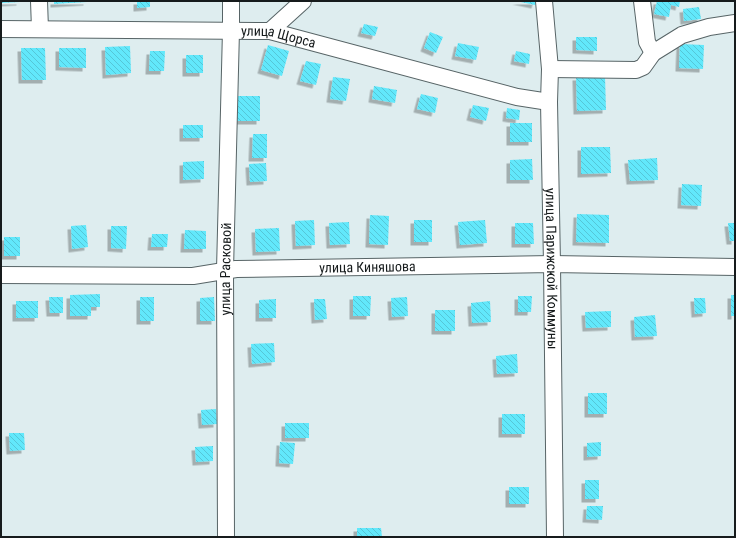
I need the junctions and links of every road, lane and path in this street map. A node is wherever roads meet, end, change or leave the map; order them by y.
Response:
1 (39, 1) edge
2 (231, 1) edge
3 (303, 1) edge
4 (544, 1) edge
5 (642, 1) edge
6 (735, 23) edge
7 (1, 29) edge
8 (40, 29) junction
9 (231, 30) junction
10 (270, 31) junction
11 (653, 53) junction
12 (550, 69) junction
13 (549, 102) junction
14 (552, 264) junction
15 (735, 267) edge
16 (225, 270) junction
17 (1, 274) edge
18 (226, 537) edge
19 (555, 537) edge

1 - 8 street
2 - 9 street, улица Расковой
3 - 10 street
4 - 12 street, улица Парижской Коммуны
5 - 11 street
6 - 11 street
7 - 8 street, улица Щорса
8 - 9 street, улица Щорса
9 - 10 street, улица Щорса
9 - 16 street, улица Расковой
10 - 13 street, улица Щорса
11 - 12 street
12 - 13 street, улица Парижской Коммуны
13 - 14 street, улица Парижской Коммуны
14 - 15 street, улица Киняшова
14 - 16 street, улица Киняшова
14 - 19 street, улица Парижской Коммуны
16 - 17 street, улица Киняшова
16 - 18 street, улица Расковой

